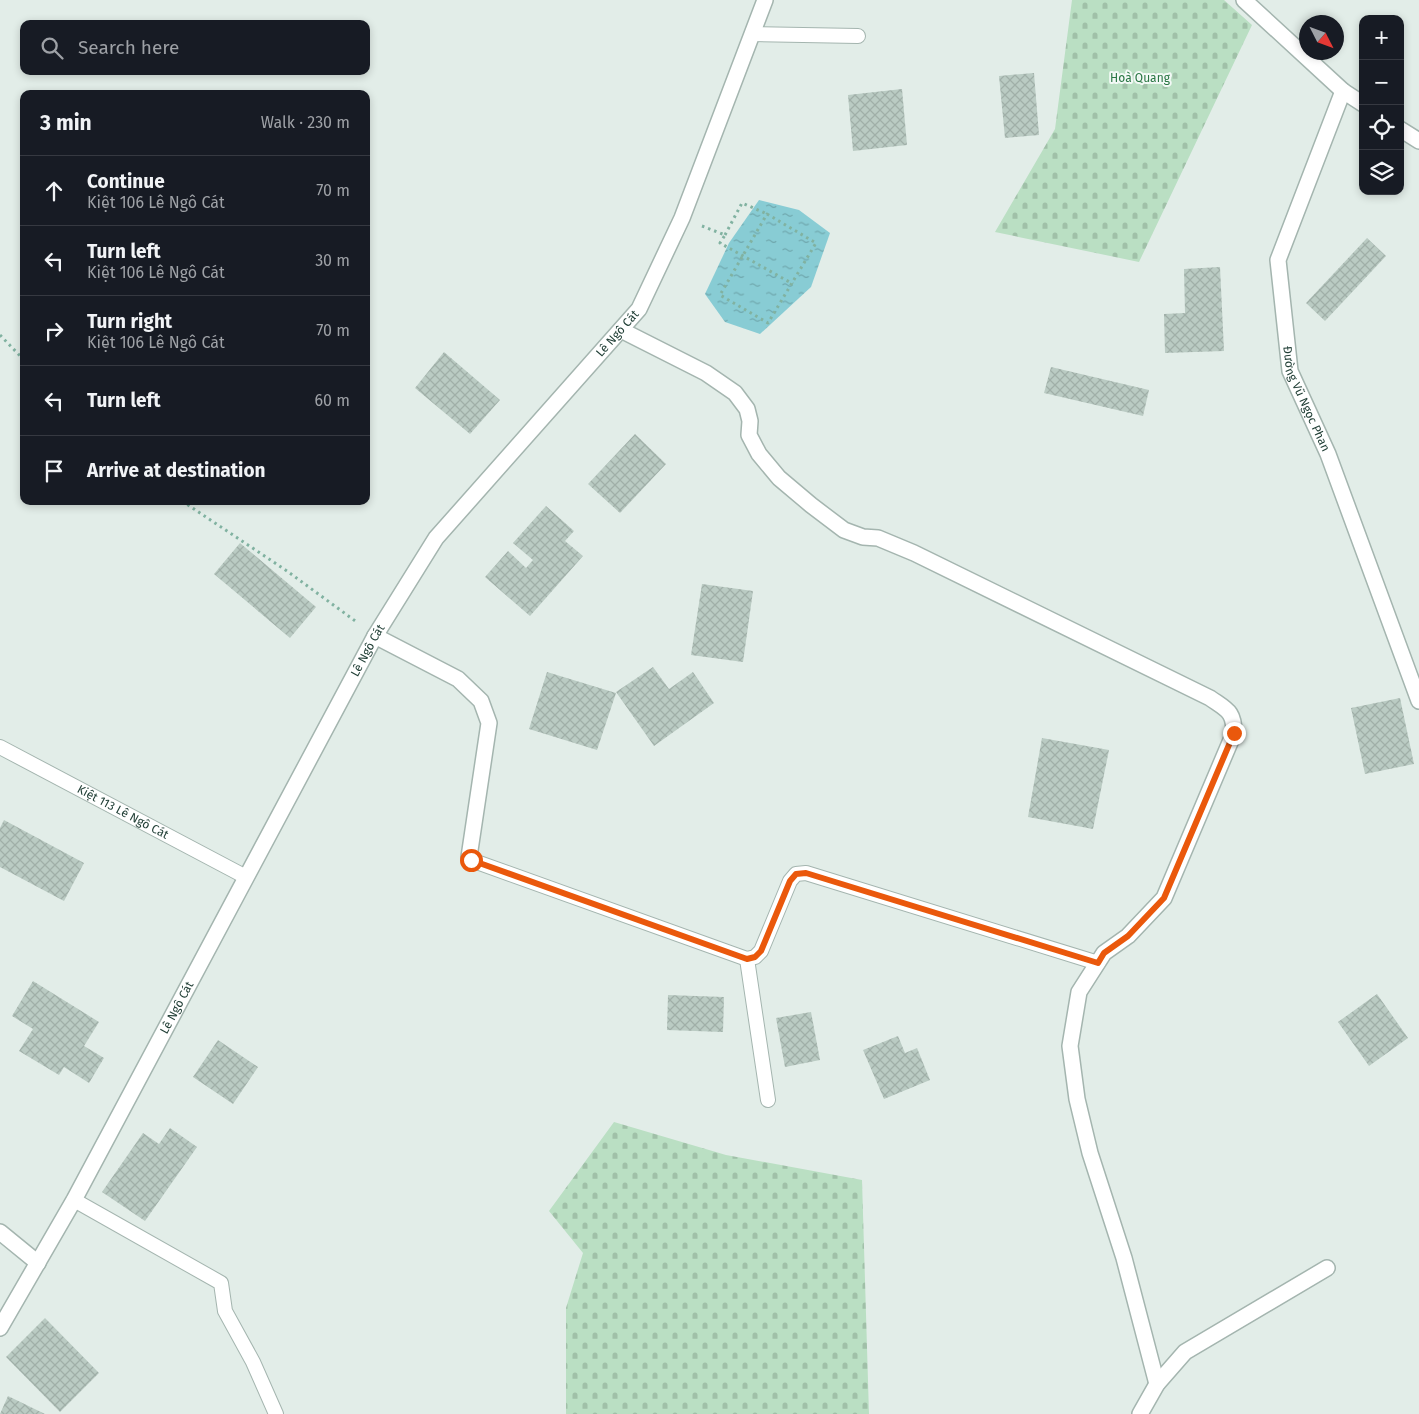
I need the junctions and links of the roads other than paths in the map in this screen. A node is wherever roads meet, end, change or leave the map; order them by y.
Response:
1 (765, 0) edge
2 (1244, 0) edge
3 (752, 34) junction
4 (858, 36) dead end
5 (1343, 91) junction
6 (1359, 101) edge
7 (621, 330) junction
8 (375, 636) junction
9 (1419, 701) edge
10 (0, 747) edge
11 (469, 857) joint
12 (246, 877) junction
13 (747, 959) junction
14 (1098, 963) junction
15 (768, 1100) dead end
16 (74, 1200) junction
17 (0, 1232) edge
18 (38, 1263) junction
19 (1327, 1268) dead end
20 (0, 1328) edge
21 (1157, 1384) junction
22 (276, 1414) edge
23 (1140, 1414) edge

1 - 3 street, Lê Ngô Cát
2 - 5 street
3 - 4 lane
3 - 7 street, Lê Ngô Cát
5 - 6 street
5 - 9 street, Đường Vũ Ngọc Phan
7 - 8 street, Lê Ngô Cát
7 - 14 street
8 - 11 street
8 - 12 street, Lê Ngô Cát
10 - 12 lane, Kiệt 113 Lê Ngô Cát
11 - 13 lane
12 - 16 street, Lê Ngô Cát
13 - 14 lane
13 - 15 lane
14 - 21 street
16 - 18 street, Lê Ngô Cát
16 - 22 lane
17 - 18 street
18 - 20 street, Lê Ngô Cát
19 - 21 street
21 - 23 street

